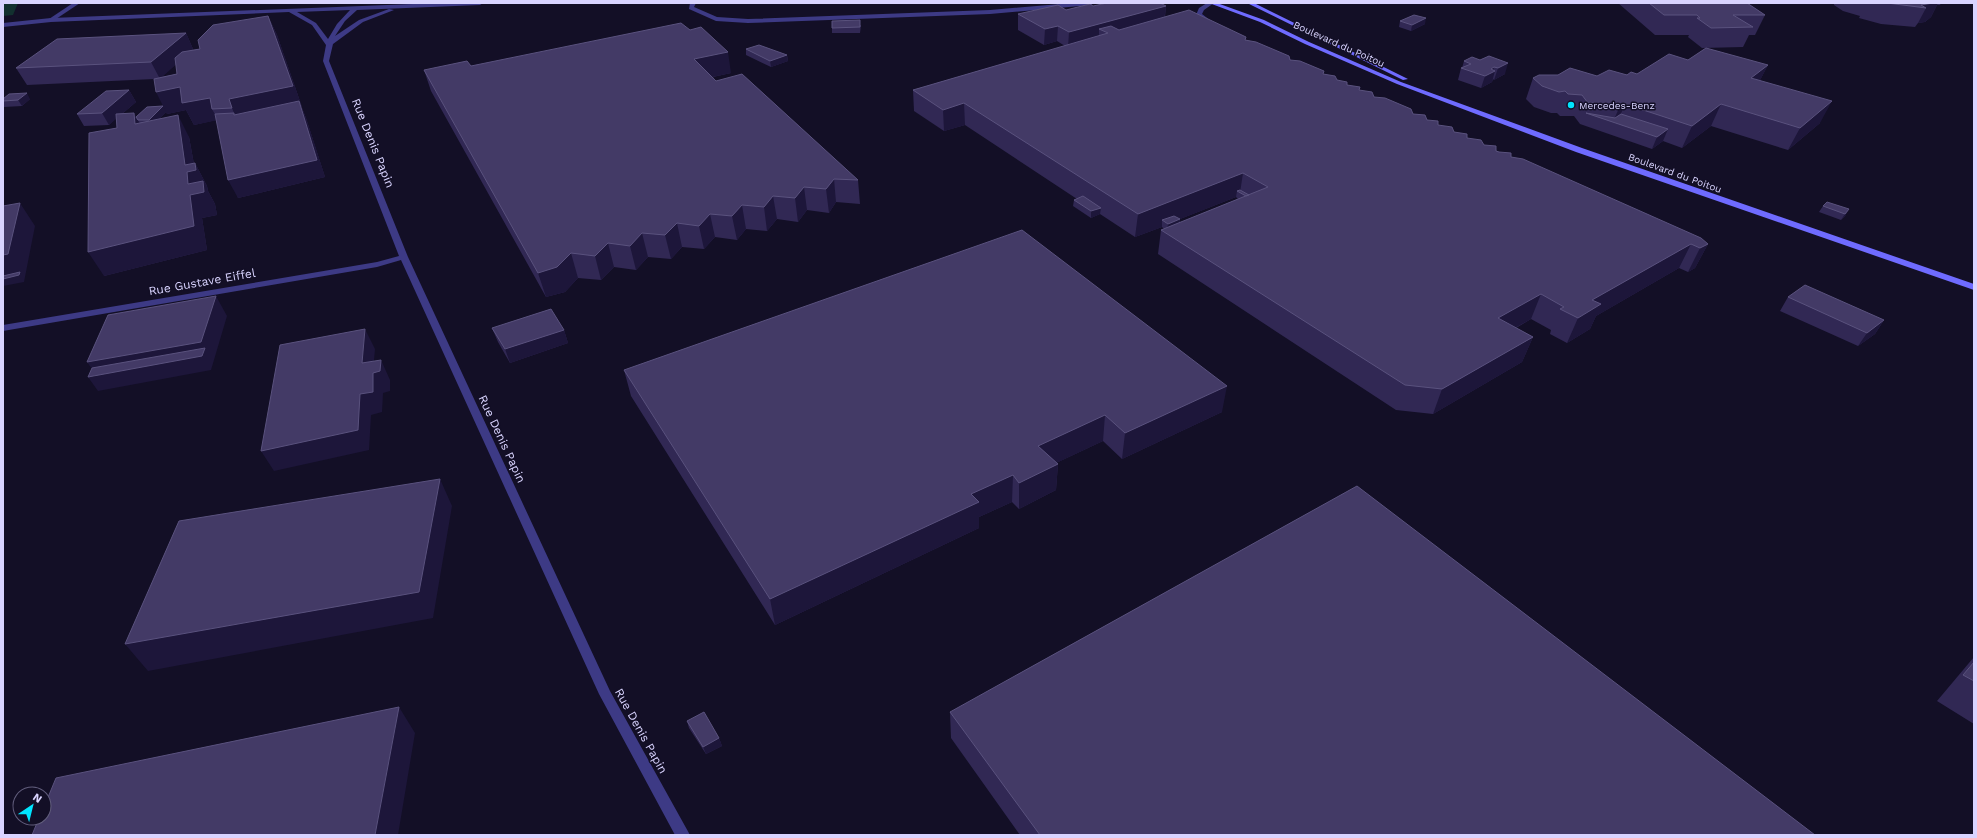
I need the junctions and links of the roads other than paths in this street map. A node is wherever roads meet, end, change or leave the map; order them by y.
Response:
1 (77, 3) edge
2 (480, 3) edge
3 (694, 3) edge
4 (1091, 3) edge
5 (1212, 3) edge
6 (1250, 3) edge
7 (401, 6) junction
8 (355, 8) junction
9 (289, 11) junction
10 (51, 20) junction
11 (3, 25) edge
12 (1213, 25) edge
13 (328, 44) junction
14 (1457, 104) junction
15 (404, 257) junction
16 (1887, 258) junction
17 (1974, 287) edge
18 (1974, 292) edge
19 (3, 328) edge
20 (683, 835) edge

1 - 10 street
2 - 7 street
3 - 4 street
5 - 12 street
5 - 14 main road, Boulevard du Poitou
6 - 14 main road, Boulevard du Poitou
7 - 8 street
7 - 13 street
8 - 9 street
8 - 13 street
9 - 10 street
9 - 13 street
10 - 11 street
13 - 15 street, Rue Denis Papin
14 - 16 main road, Boulevard du Poitou
15 - 19 street, Rue Gustave Eiffel
15 - 20 street, Rue Denis Papin
16 - 17 main road, Boulevard du Poitou
16 - 18 main road, Boulevard du Poitou

